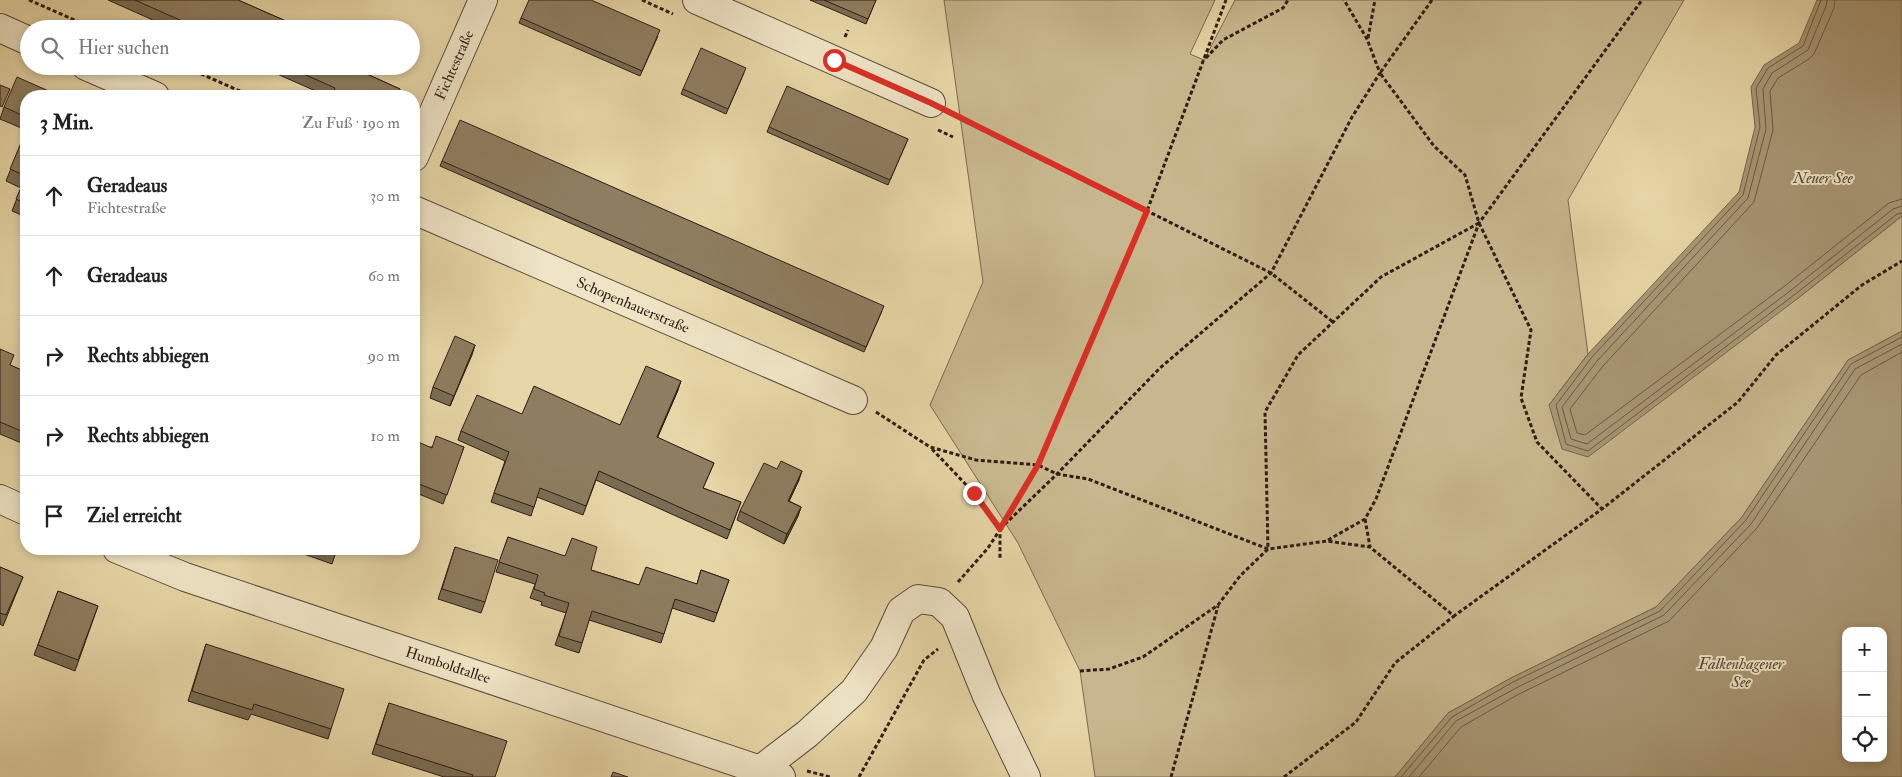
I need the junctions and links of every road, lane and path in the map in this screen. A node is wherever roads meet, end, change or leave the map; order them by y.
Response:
1 (28, 0) edge
2 (483, 0) edge
3 (697, 0) edge
4 (1226, 0) edge
5 (1288, 0) edge
6 (1344, 0) edge
7 (1375, 0) edge
8 (1432, 0) edge
9 (1642, 0) edge
10 (74, 20) edge
11 (0, 28) edge
12 (20, 37) edge
13 (1368, 39) junction
14 (1204, 60) junction
15 (1380, 73) junction
16 (107, 75) edge
17 (203, 75) edge
18 (141, 90) edge
19 (237, 90) edge
20 (931, 103) joint
21 (420, 143) edge
22 (1147, 211) junction
23 (420, 213) edge
24 (1479, 223) junction
25 (1902, 261) edge
26 (1271, 273) junction
27 (1333, 322) junction
28 (853, 400) joint
29 (930, 447) junction
30 (1038, 465) junction
31 (1057, 474) junction
32 (0, 500) edge
33 (20, 508) edge
34 (1602, 509) junction
35 (1365, 519) junction
36 (1000, 529) junction
37 (1327, 541) junction
38 (1370, 547) junction
39 (1268, 548) junction
40 (130, 555) edge
41 (1000, 558) dead end
42 (939, 602) junction
43 (1218, 605) junction
44 (1454, 616) junction
45 (960, 632) junction
46 (1080, 671) dead end
47 (770, 773) edge
48 (859, 777) edge
49 (1026, 777) edge
50 (1171, 777) edge
51 (1284, 777) edge

1 - 10 path
2 - 21 street, Fichtestraße
3 - 20 street
4 - 14 path
5 - 14 path
6 - 13 path
7 - 13 path
8 - 15 path
9 - 24 path
11 - 12 street
13 - 15 path
14 - 22 path
15 - 24 path
15 - 26 path
16 - 18 street
17 - 19 path
20 - 22 path
22 - 26 path
22 - 30 path
23 - 28 street, Schopenhauerstraße
24 - 27 path
24 - 34 path
24 - 35 path
25 - 34 path
26 - 27 path
26 - 31 path
27 - 39 path
28 - 29 path
29 - 30 path
29 - 36 path
30 - 31 path
30 - 36 path
31 - 36 path
31 - 39 path
32 - 33 street
34 - 44 path
35 - 37 path
35 - 38 path
36 - 41 path
36 - 42 path
37 - 38 path
37 - 39 path
38 - 44 path
39 - 43 path
40 - 47 street, Humboldtallee
42 - 45 street
42 - 47 street
43 - 46 path
43 - 50 path
44 - 51 path
45 - 48 path
45 - 49 street

